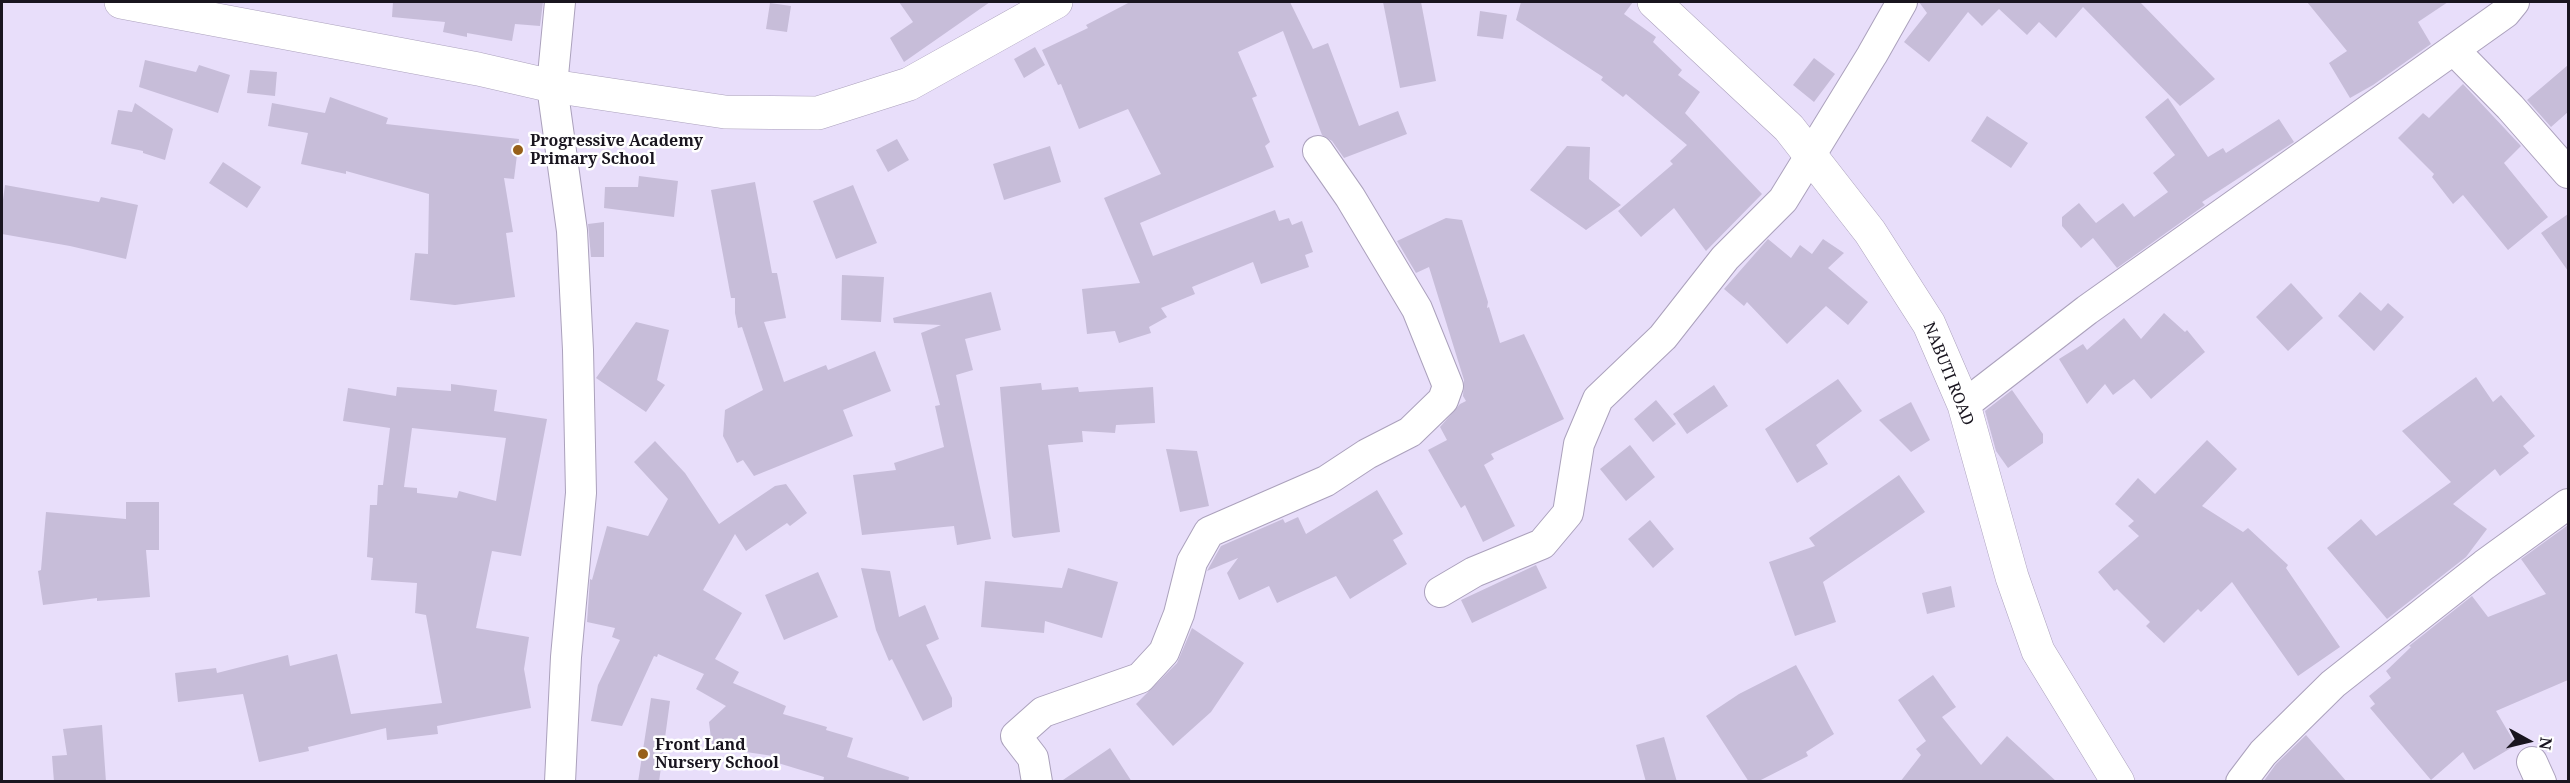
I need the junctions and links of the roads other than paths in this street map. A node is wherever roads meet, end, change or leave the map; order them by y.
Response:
1 (121, 2) edge
2 (560, 2) edge
3 (1056, 2) edge
4 (1654, 2) edge
5 (1902, 2) edge
6 (2514, 2) edge
7 (2454, 50) junction
8 (552, 86) junction
9 (1318, 151) dead end
10 (1810, 155) junction
11 (2568, 173) edge
12 (1964, 405) junction
13 (2568, 504) edge
14 (1440, 592) dead end
15 (560, 782) edge
16 (1037, 782) edge
17 (2118, 782) edge
18 (2241, 782) edge

1 - 8 street
2 - 8 street
3 - 8 street
4 - 10 street, NABUTI ROAD
5 - 10 street
6 - 7 street
7 - 11 street
7 - 12 street
8 - 15 street
9 - 16 street
10 - 12 street, NABUTI ROAD
10 - 14 street
12 - 17 street, NABUTI ROAD
13 - 18 street

